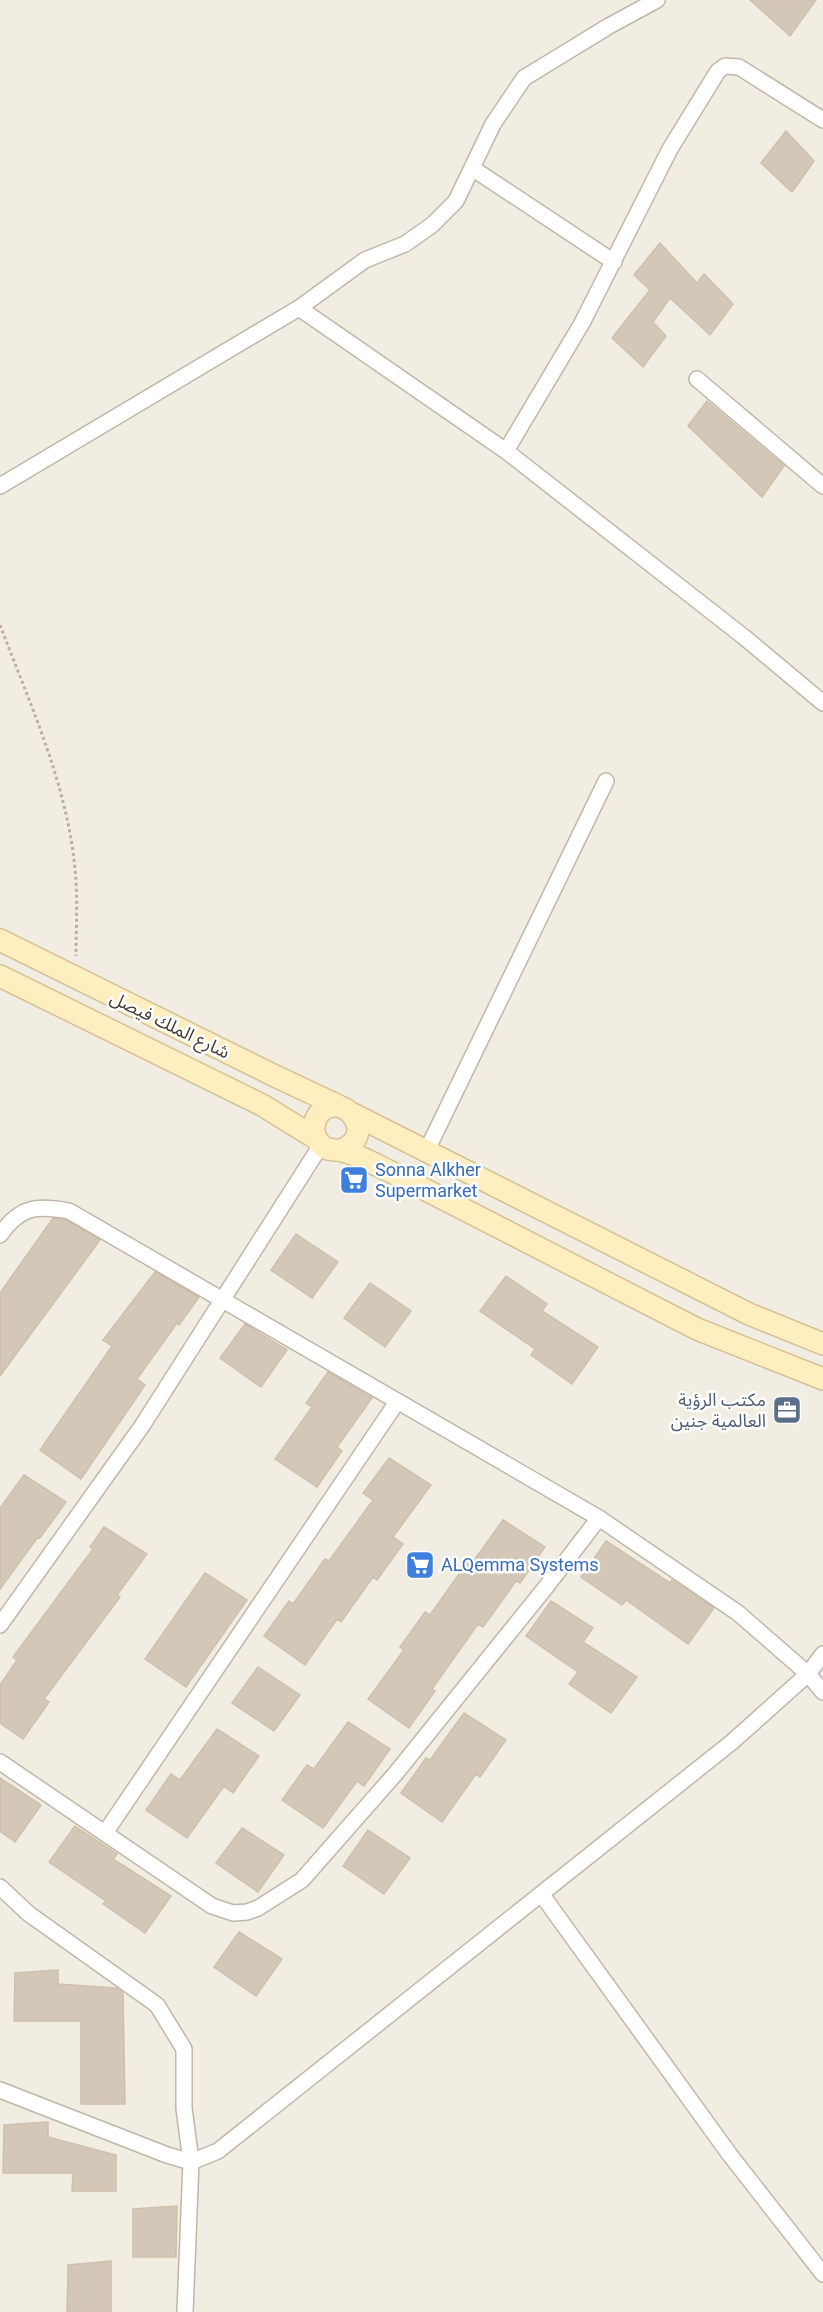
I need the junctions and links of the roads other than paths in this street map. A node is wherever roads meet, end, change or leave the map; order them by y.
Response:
1 (657, 0) edge
2 (823, 120) edge
3 (472, 168) junction
4 (614, 262) junction
5 (299, 308) junction
6 (697, 379) dead end
7 (506, 451) junction
8 (0, 486) edge
9 (823, 486) edge
10 (823, 704) edge
11 (606, 781) dead end
12 (0, 940) edge
13 (0, 976) edge
14 (347, 1111) junction
15 (326, 1145) junction
16 (426, 1152) junction
17 (0, 1235) edge
18 (223, 1300) junction
19 (823, 1344) edge
20 (823, 1380) edge
21 (397, 1402) junction
22 (599, 1518) junction
23 (0, 1625) edge
24 (823, 1654) edge
25 (808, 1674) junction
26 (823, 1692) edge
27 (0, 1762) edge
28 (105, 1833) junction
29 (0, 1887) edge
30 (542, 1895) junction
31 (0, 2090) edge
32 (192, 2162) junction
33 (823, 2274) edge
34 (185, 2312) edge

1 - 3 street
2 - 4 street
3 - 4 street
3 - 5 street
4 - 7 street
5 - 7 street
5 - 8 street
6 - 9 street
7 - 10 street
11 - 16 street
12 - 14 main road, شارع الملك فيصل
13 - 15 main road, شارع الملك فيصل
14 - 15 main road
14 - 15 main road
14 - 16 main road, شارع الملك فيصل
15 - 18 street
15 - 20 main road, شارع الملك فيصل
16 - 19 main road, شارع الملك فيصل
17 - 18 street
18 - 21 street
18 - 23 street
21 - 22 street
21 - 28 street
22 - 25 street
22 - 28 street
24 - 25 street
25 - 26 street
25 - 30 street
27 - 28 street
29 - 32 street
30 - 32 street
30 - 33 street
31 - 32 street
32 - 34 street

